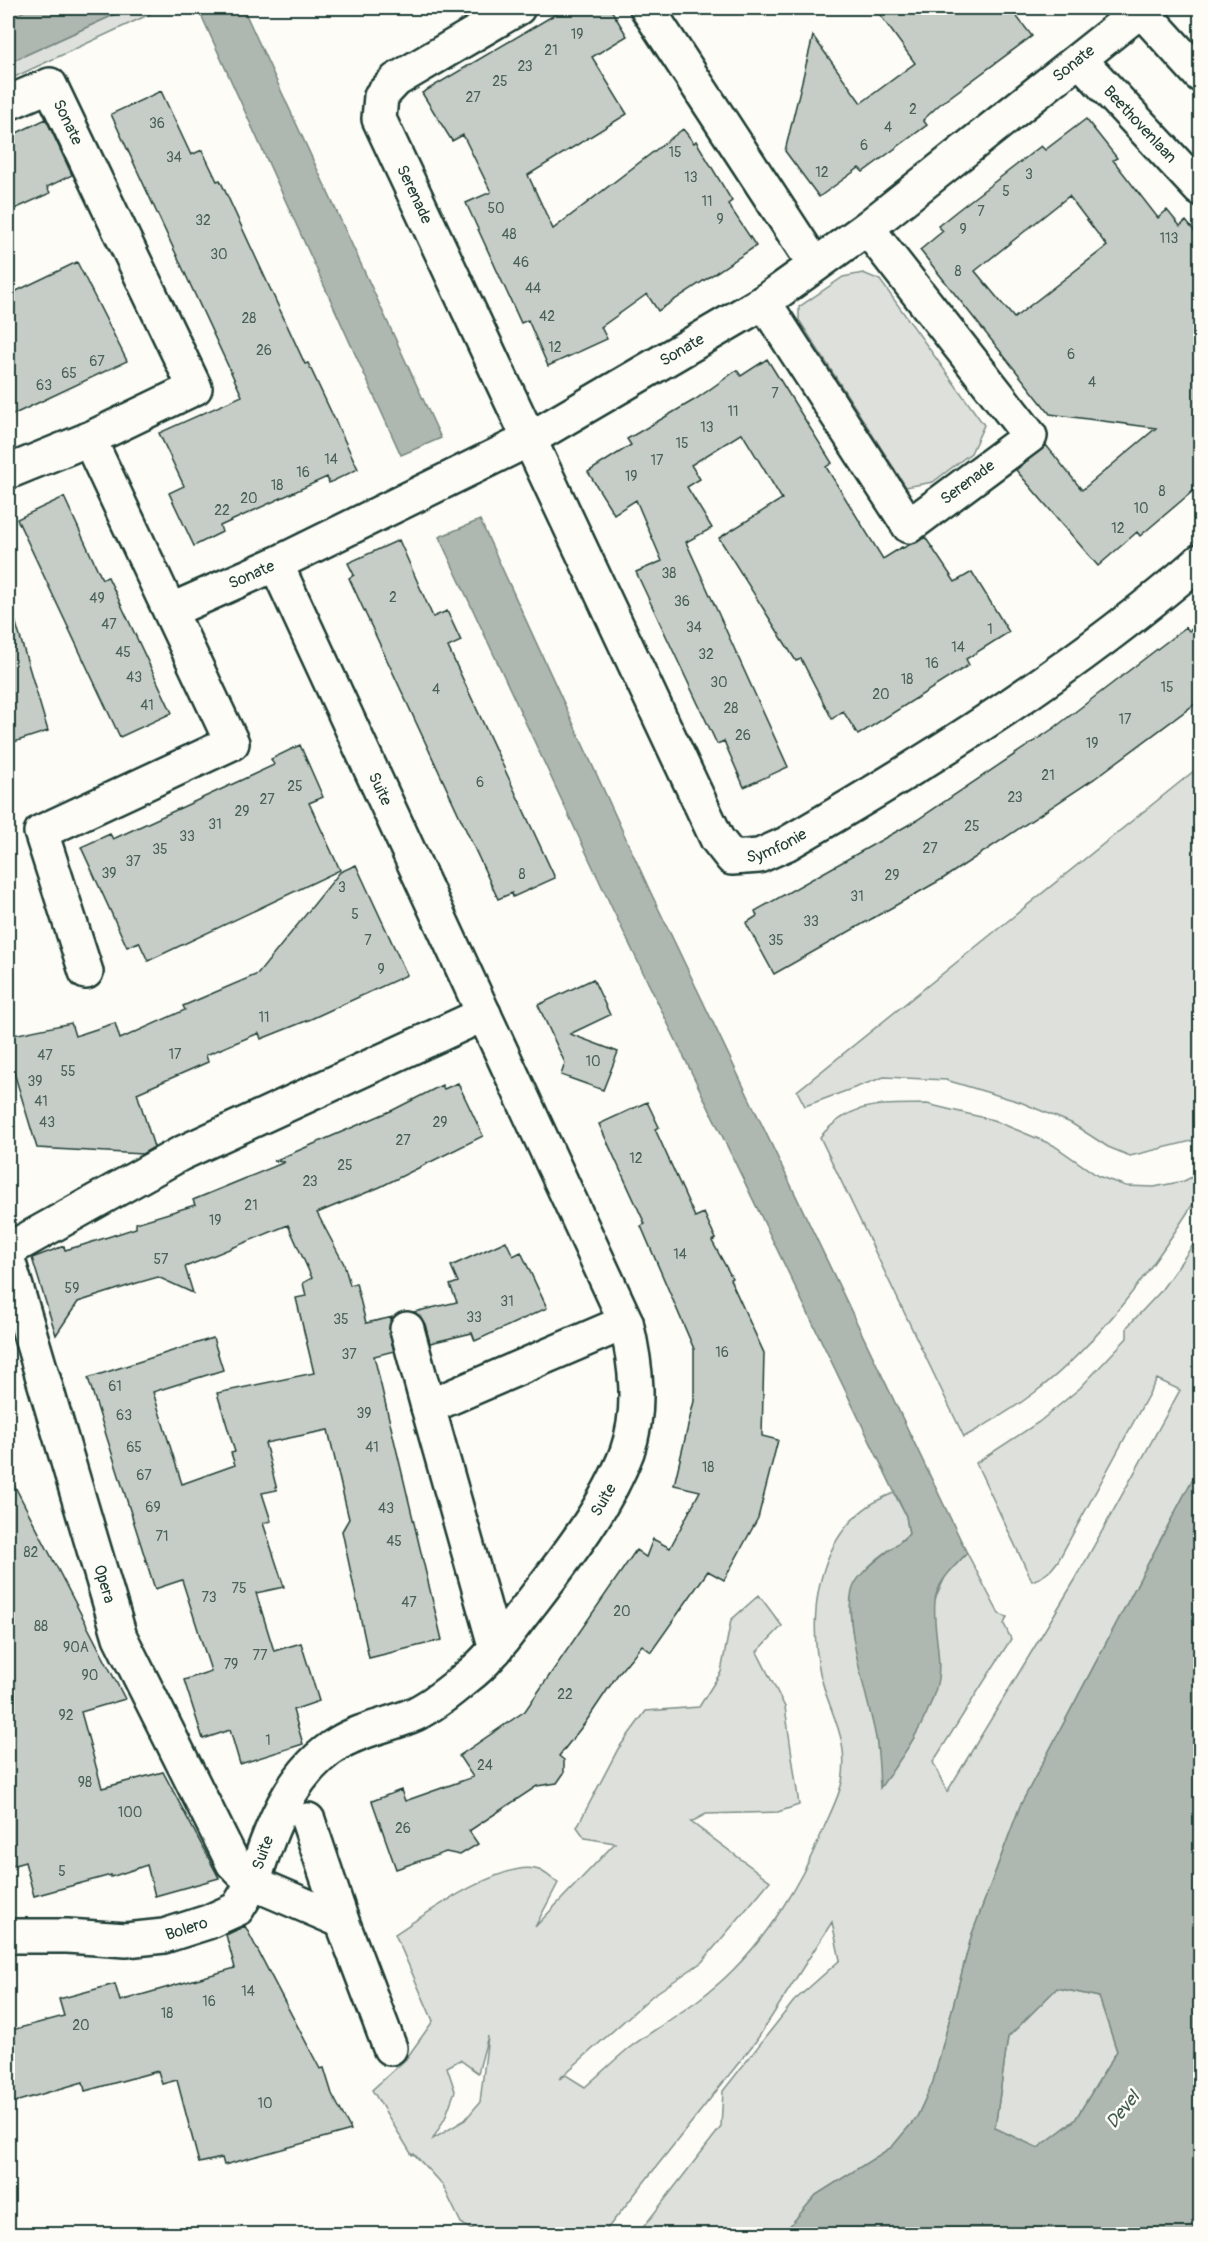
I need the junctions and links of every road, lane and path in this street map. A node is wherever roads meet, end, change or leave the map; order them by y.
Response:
1 (518, 8) edge
2 (647, 8) edge
3 (1140, 9) edge
4 (1080, 60) junction
5 (1200, 75) edge
6 (8, 103) edge
7 (1200, 189) edge
8 (867, 228) junction
9 (815, 265) junction
10 (764, 302) junction
11 (89, 439) junction
12 (528, 440) junction
13 (8, 472) edge
14 (1200, 561) edge
15 (276, 564) junction
16 (172, 610) junction
17 (86, 972) dead end
18 (484, 1014) junction
19 (8, 1250) edge
20 (8, 1260) edge
21 (626, 1322) junction
22 (406, 1329) dead end
23 (428, 1407) junction
24 (496, 1649) junction
25 (308, 1820) dead end
26 (253, 1883) junction
27 (342, 1921) junction
28 (8, 1936) edge
29 (390, 2048) dead end

1 - 12 street, Serenade
2 - 9 street
3 - 4 street, Sonate
3 - 5 street
4 - 7 street, Beethovenlaan
4 - 8 street, Sonate
6 - 11 street, Sonate
8 - 9 street, Sonate
8 - 10 street, Serenade
9 - 10 street, Sonate
10 - 12 street, Sonate
11 - 13 street, Sonate
11 - 16 street
12 - 14 street, Symfonie
12 - 15 street, Sonate
15 - 16 street, Sonate
15 - 18 street, Suite
16 - 17 street
18 - 19 street
18 - 21 street, Suite
20 - 26 street, Opera
21 - 23 street
21 - 24 street, Suite
22 - 23 street
23 - 24 street
24 - 26 street, Suite
25 - 27 street
26 - 27 street
26 - 28 street, Bolero
27 - 29 street

